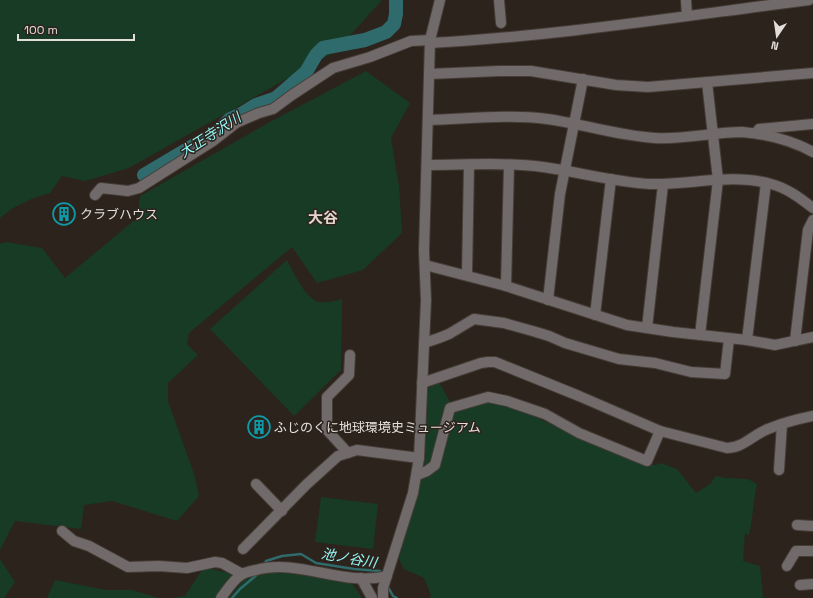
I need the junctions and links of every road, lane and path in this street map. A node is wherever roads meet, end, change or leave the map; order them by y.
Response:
1 (440, 0) edge
2 (498, 0) edge
3 (686, 0) edge
4 (809, 0) edge
5 (687, 16) junction
6 (500, 23) dead end
7 (430, 41) junction
8 (813, 72) edge
9 (429, 74) junction
10 (583, 79) junction
11 (707, 82) junction
12 (429, 120) junction
13 (574, 124) junction
14 (813, 124) edge
15 (796, 126) junction
16 (713, 133) junction
17 (756, 133) junction
18 (792, 142) junction
19 (813, 152) edge
20 (427, 165) junction
21 (468, 165) junction
22 (509, 165) junction
23 (564, 170) junction
24 (611, 179) junction
25 (718, 180) junction
26 (766, 183) junction
27 (663, 184) junction
28 (95, 195) dead end
29 (813, 208) edge
30 (813, 220) edge
31 (425, 264) junction
32 (466, 275) junction
33 (506, 286) junction
34 (548, 300) junction
35 (595, 315) junction
36 (647, 328) junction
37 (700, 335) junction
38 (813, 337) edge
39 (729, 339) junction
40 (747, 340) junction
41 (795, 342) junction
42 (424, 343) junction
43 (350, 355) dead end
44 (422, 383) junction
45 (813, 416) edge
46 (782, 424) junction
47 (660, 431) junction
48 (348, 453) junction
49 (419, 458) junction
50 (779, 470) dead end
51 (417, 474) junction
52 (256, 484) dead end
53 (282, 511) junction
54 (797, 525) dead end
55 (813, 526) edge
56 (62, 531) dead end
57 (243, 549) dead end
58 (813, 551) edge
59 (787, 566) dead end
60 (242, 574) junction
61 (386, 576) junction
62 (361, 578) junction
63 (813, 584) edge
64 (800, 585) dead end
65 (221, 598) edge
66 (372, 598) edge
67 (383, 598) edge

1 - 7 street
2 - 6 street
3 - 5 street
4 - 5 street
5 - 7 street
7 - 9 street
7 - 28 street
8 - 11 street
9 - 10 street
9 - 12 street
10 - 11 street
10 - 13 street
11 - 16 street
12 - 13 street
12 - 20 street
13 - 16 street
13 - 23 street
14 - 15 street
15 - 17 street
15 - 18 street
16 - 17 street
16 - 25 street
17 - 18 street
18 - 19 street
20 - 21 street
20 - 31 street
21 - 22 street
21 - 32 street
22 - 23 street
22 - 33 street
23 - 24 street
23 - 34 street
24 - 27 street
24 - 35 street
25 - 26 street
25 - 27 street
25 - 37 street
26 - 29 street
26 - 40 street
27 - 36 street
30 - 41 street
31 - 32 street
31 - 42 street
32 - 33 street
33 - 34 street
34 - 35 street
35 - 36 street
36 - 37 street
37 - 39 street
38 - 41 street
39 - 40 street
39 - 42 street
40 - 41 street
42 - 44 street
43 - 48 street
44 - 47 street
44 - 49 street
45 - 46 street
46 - 47 street
46 - 50 street
47 - 51 street
48 - 49 street
48 - 53 street
49 - 51 street
51 - 61 street
52 - 53 street
53 - 57 street
54 - 55 street
56 - 60 street
58 - 59 street
60 - 62 street
60 - 65 street
61 - 62 street
61 - 67 street
62 - 66 street
63 - 64 street

